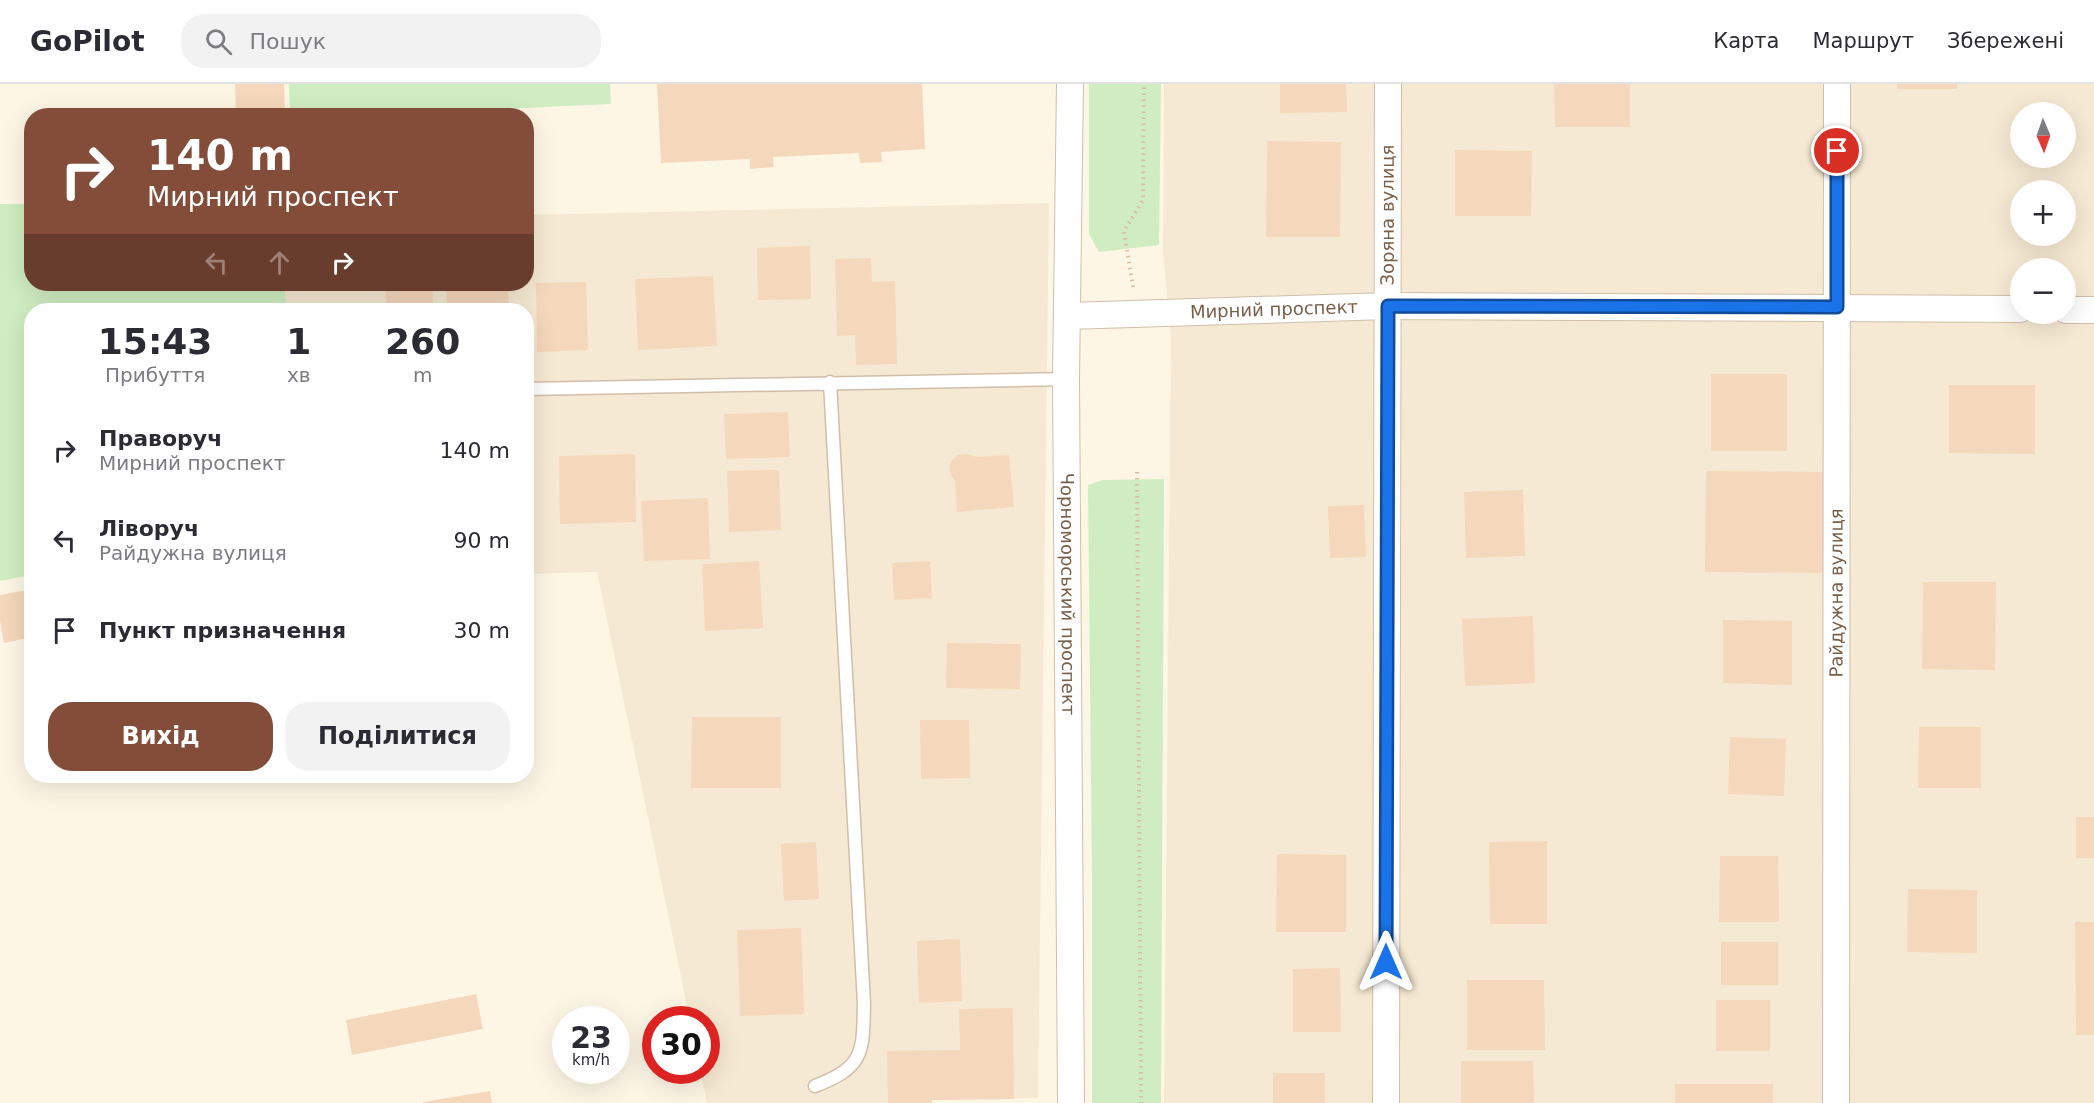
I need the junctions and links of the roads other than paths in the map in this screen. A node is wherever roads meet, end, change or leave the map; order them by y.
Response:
1 (1070, 84) edge
2 (1389, 84) edge
3 (1838, 84) edge
4 (1388, 306) junction
5 (1837, 307) junction
6 (2010, 309) edge
7 (2076, 310) edge
8 (2094, 310) edge
9 (1068, 316) junction
10 (1066, 379) junction
11 (830, 382) junction
12 (534, 389) edge
13 (815, 1086) dead end
14 (1071, 1103) edge
15 (1386, 1103) edge
16 (1836, 1103) edge

1 - 9 street, Чорноморський проспект
2 - 4 street, Зоряна вулиця
3 - 5 street, Райдужна вулиця
4 - 5 street, Мирний проспект
4 - 9 street, Мирний проспект
4 - 15 street, Зоряна вулиця
5 - 6 street, Мирний проспект
5 - 16 street, Райдужна вулиця
7 - 8 street
9 - 10 street, Чорноморський проспект
10 - 11 lane
10 - 14 street, Чорноморський проспект
11 - 12 lane
11 - 13 lane

